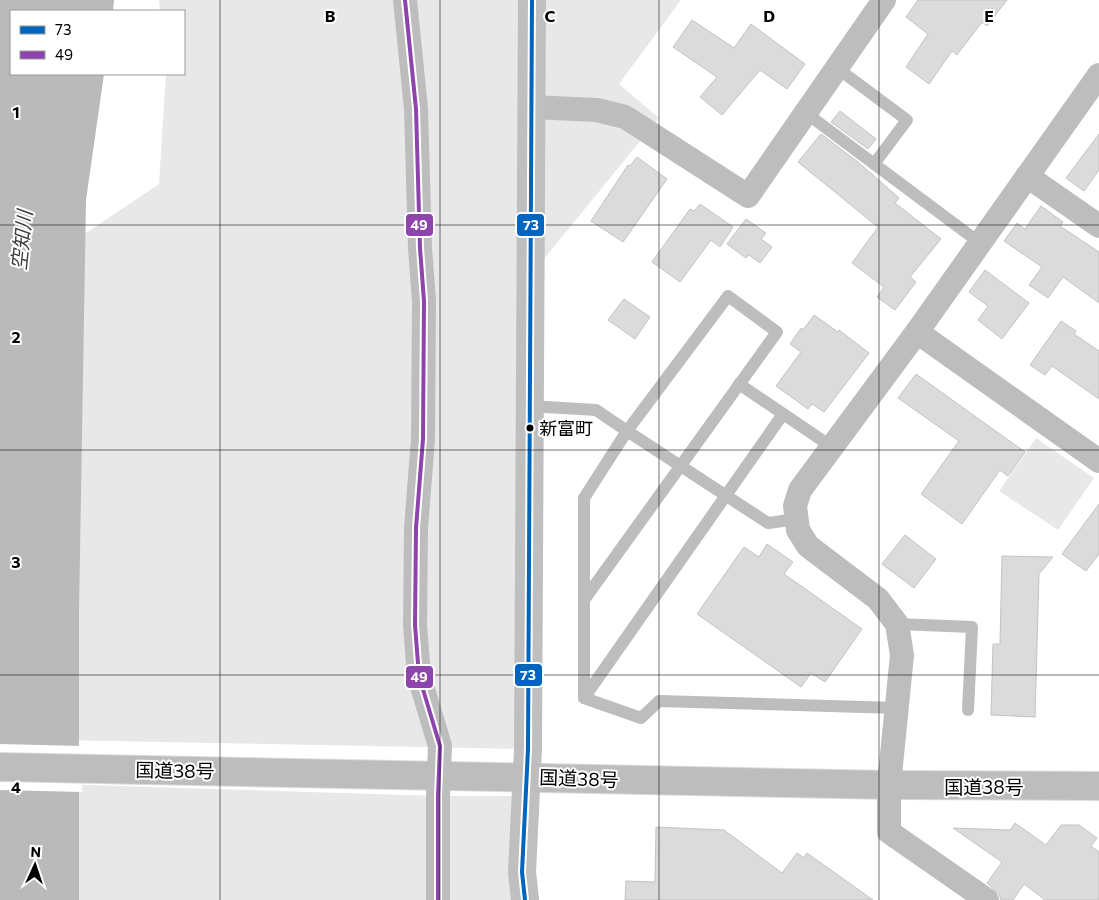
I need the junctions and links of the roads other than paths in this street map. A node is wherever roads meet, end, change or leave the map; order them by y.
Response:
1 (405, 0) edge
2 (532, 0) edge
3 (884, 0) edge
4 (837, 68) junction
5 (1099, 75) edge
6 (531, 107) junction
7 (806, 113) junction
8 (874, 164) junction
9 (1027, 176) junction
10 (1099, 226) edge
11 (980, 243) junction
12 (917, 332) junction
13 (739, 384) junction
14 (529, 406) junction
15 (783, 414) junction
16 (628, 431) junction
17 (832, 447) junction
18 (1099, 461) edge
19 (680, 466) junction
20 (726, 496) junction
21 (797, 519) junction
22 (584, 600) junction
23 (898, 624) junction
24 (584, 698) junction
25 (897, 708) junction
26 (968, 710) dead end
27 (0, 767) edge
28 (431, 775) junction
29 (527, 777) junction
30 (889, 785) junction
31 (1099, 786) edge
32 (438, 900) edge
33 (525, 900) edge
34 (987, 900) edge

1 - 28 street
2 - 6 street
3 - 4 street
4 - 7 street
4 - 8 lane
5 - 9 street
6 - 7 street
6 - 14 street
7 - 8 lane
8 - 11 lane
9 - 10 street
9 - 11 street
11 - 12 street
12 - 17 street
12 - 18 street
13 - 15 lane
13 - 16 lane
13 - 19 lane
14 - 16 lane
14 - 29 street
15 - 17 lane
15 - 20 lane
16 - 19 lane
16 - 22 lane
17 - 21 street
19 - 20 lane
19 - 22 lane
20 - 21 lane
20 - 24 lane
21 - 23 street
22 - 24 lane
23 - 25 street
23 - 26 lane
24 - 25 lane
25 - 30 street
27 - 28 highway, 国道38号
28 - 29 highway, 国道38号
28 - 32 street
29 - 30 highway, 国道38号
29 - 33 street
30 - 31 highway, 国道38号
30 - 34 street

